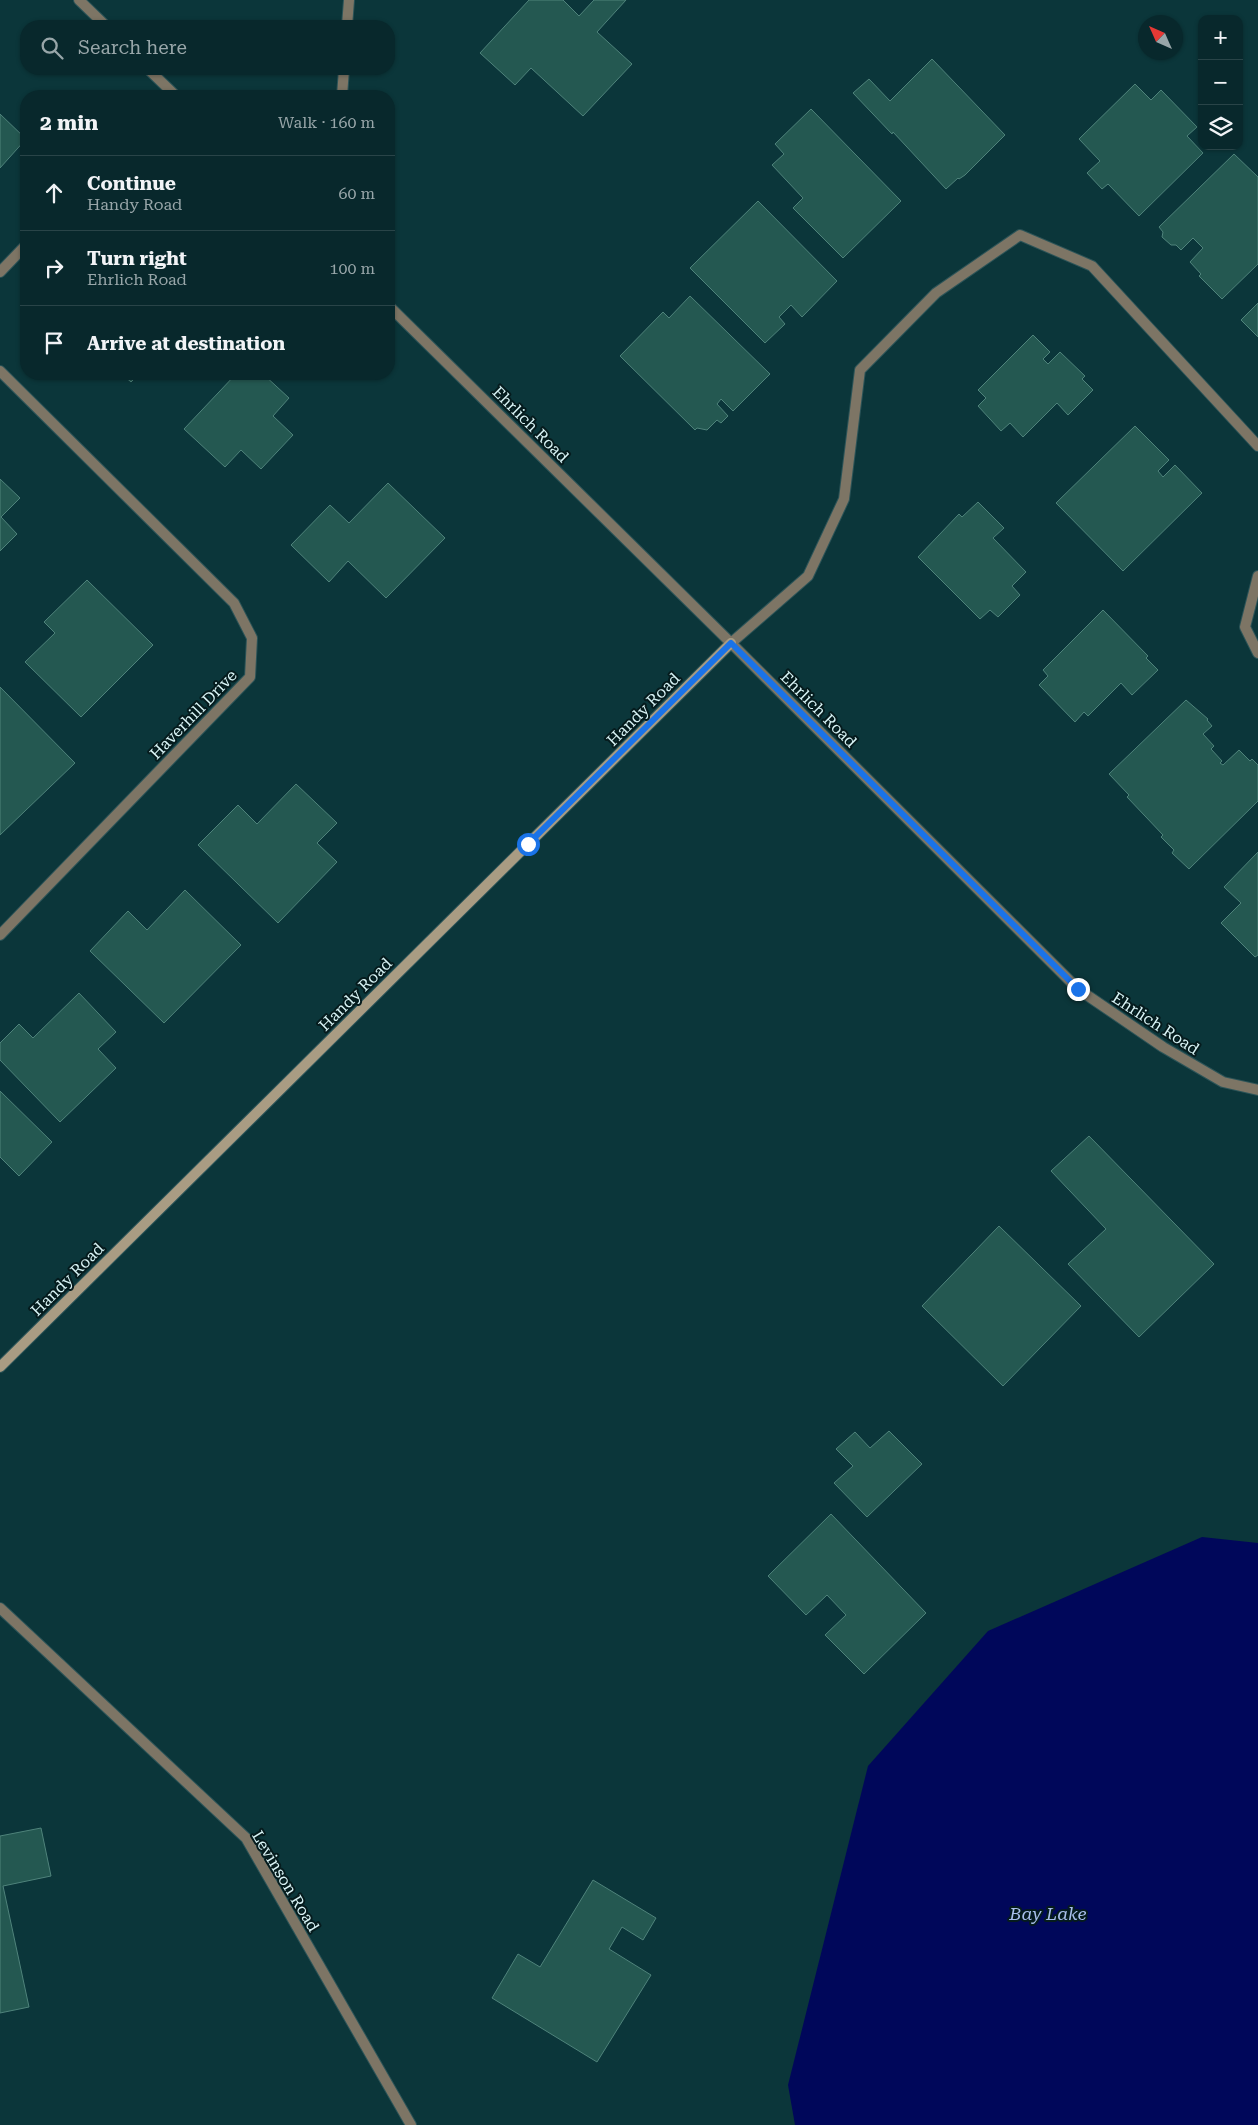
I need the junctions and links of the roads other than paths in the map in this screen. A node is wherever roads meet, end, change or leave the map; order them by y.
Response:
1 (80, 0) edge
2 (349, 0) edge
3 (100, 20) edge
4 (347, 20) edge
5 (154, 75) edge
6 (344, 75) edge
7 (169, 90) edge
8 (342, 90) edge
9 (20, 251) edge
10 (0, 272) edge
11 (395, 312) edge
12 (0, 371) edge
13 (1258, 446) edge
14 (1258, 576) edge
15 (731, 643) junction
16 (1258, 653) edge
17 (0, 935) edge
18 (1258, 1090) edge
19 (0, 1367) edge
20 (0, 1608) edge
21 (411, 2125) edge

1 - 3 street
2 - 4 street
5 - 7 street
6 - 8 street
9 - 10 street
11 - 15 street, Ehrlich Road
12 - 17 street, Haverhill Drive
13 - 15 street
14 - 16 street
15 - 18 street, Ehrlich Road
15 - 19 street, Handy Road
20 - 21 street, Levinson Road

